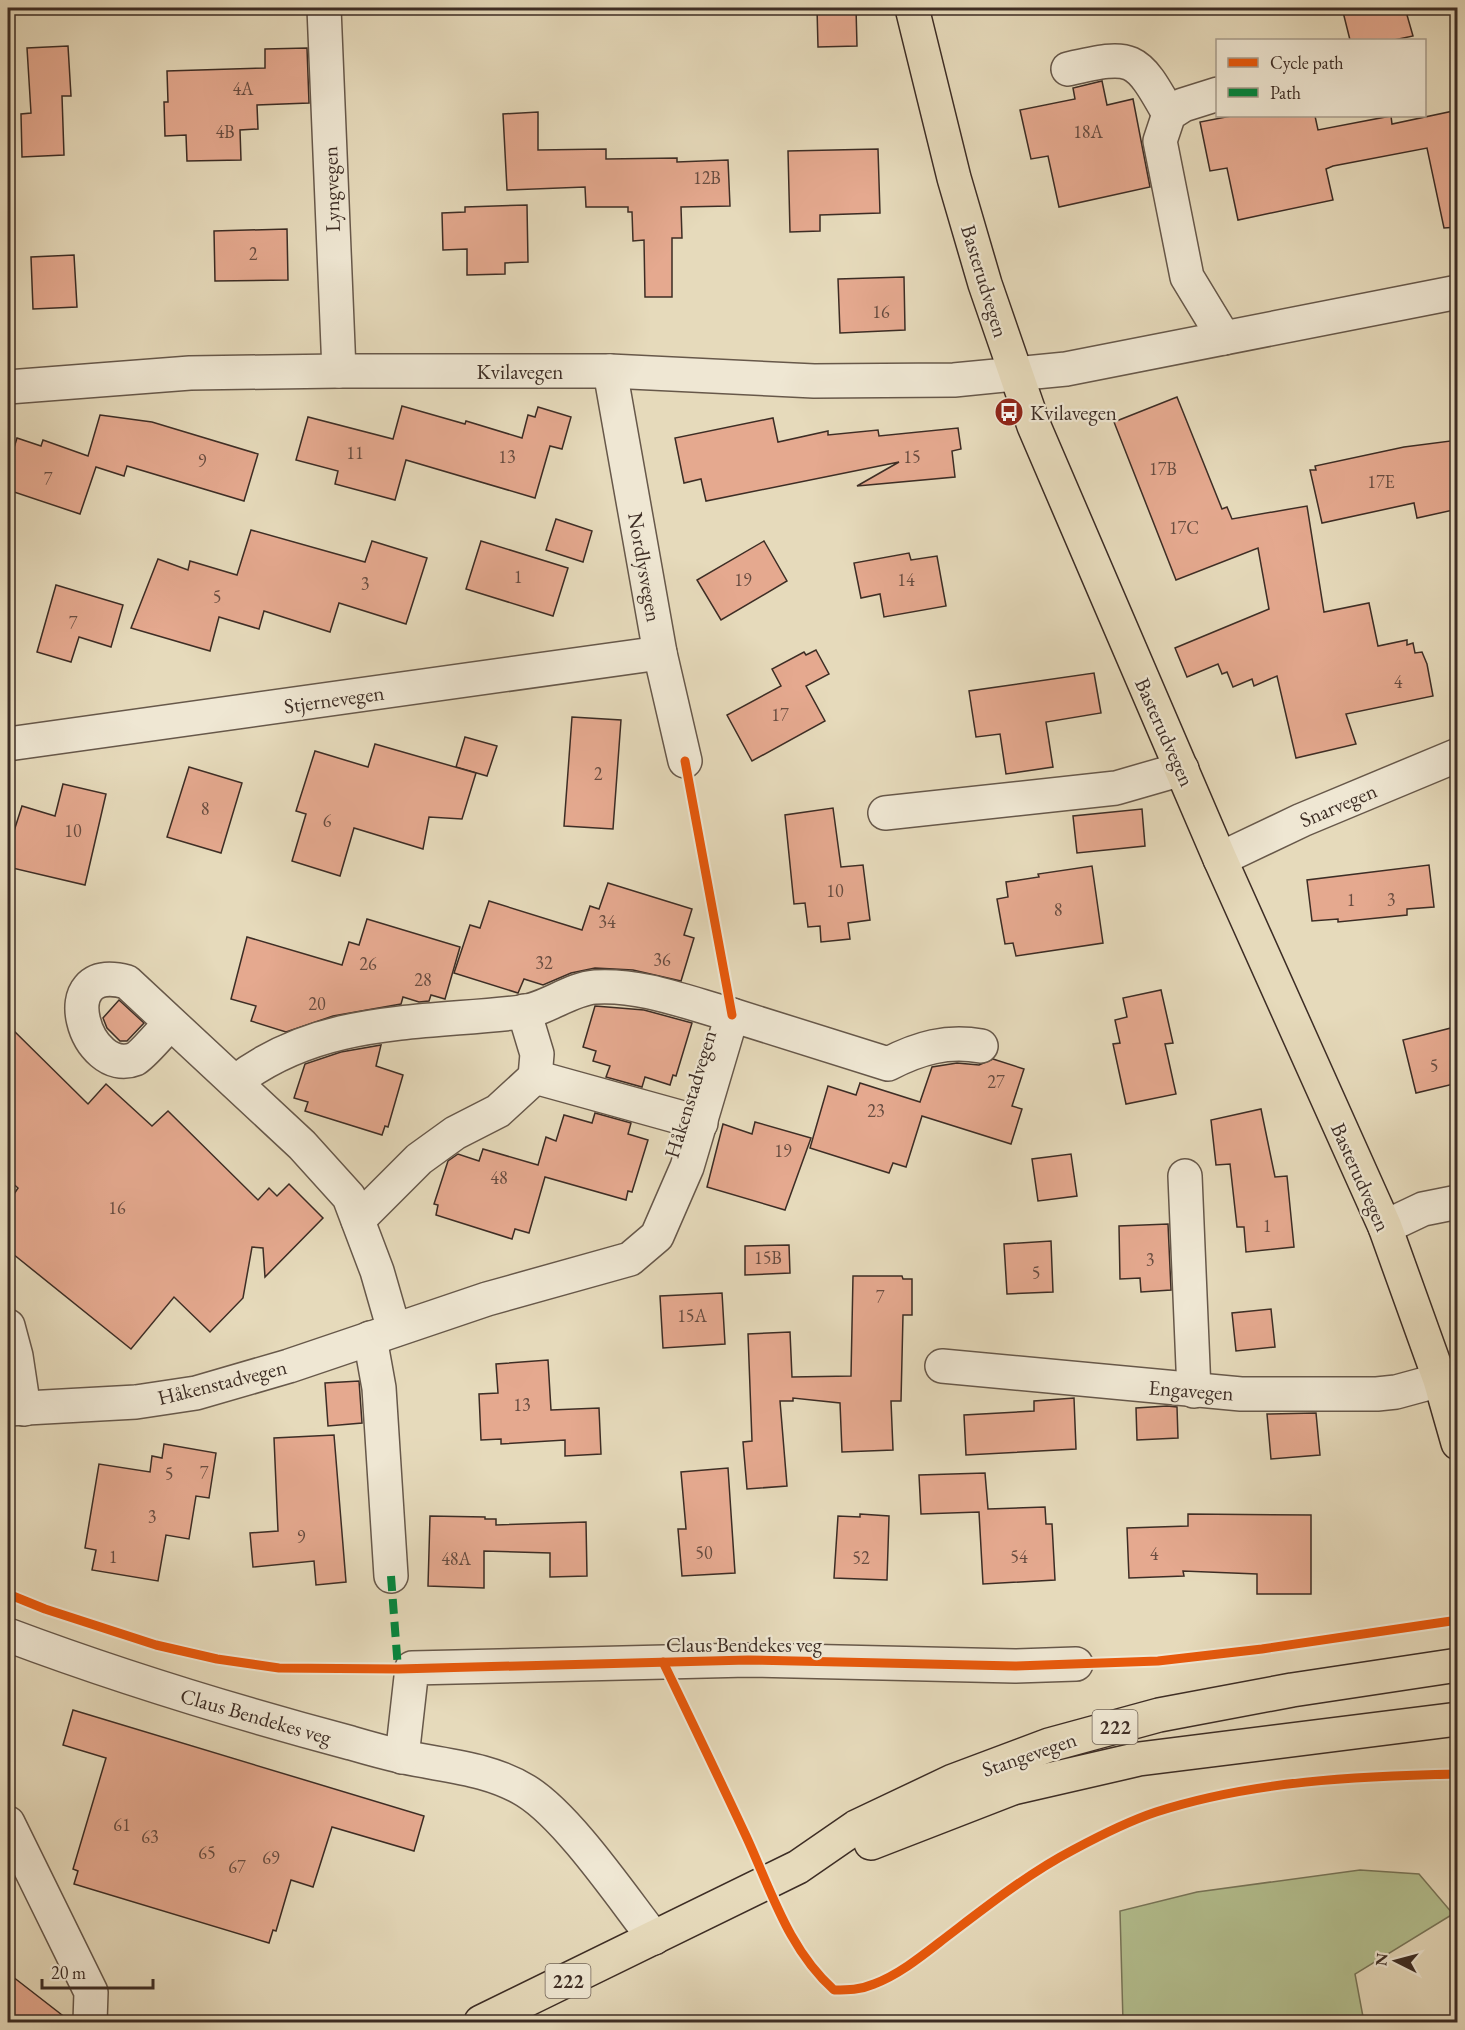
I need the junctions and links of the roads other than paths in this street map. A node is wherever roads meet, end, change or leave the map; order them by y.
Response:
1 (324, 8) edge
2 (912, 8) edge
3 (1068, 69) dead end
4 (1216, 95) edge
5 (1169, 114) junction
6 (1187, 173) dead end
7 (1458, 292) edge
8 (1205, 305) junction
9 (1224, 338) junction
10 (339, 371) junction
11 (610, 371) junction
12 (1015, 375) junction
13 (8, 387) edge
14 (660, 653) junction
15 (8, 744) edge
16 (1458, 755) edge
17 (685, 761) dead end
18 (1182, 769) junction
19 (885, 813) dead end
20 (1220, 859) junction
21 (524, 1011) junction
22 (732, 1015) junction
23 (171, 1023) dead end
24 (981, 1046) dead end
25 (535, 1077) junction
26 (235, 1082) junction
27 (700, 1123) junction
28 (1185, 1176) dead end
29 (1458, 1202) edge
30 (358, 1221) junction
31 (1385, 1227) junction
32 (8, 1326) edge
33 (382, 1334) junction
34 (942, 1366) dead end
35 (1440, 1380) junction
36 (1194, 1391) junction
37 (16, 1409) edge
38 (1458, 1443) edge
39 (391, 1576) dead end
40 (8, 1635) edge
41 (1076, 1664) dead end
42 (1458, 1665) edge
43 (1458, 1719) edge
44 (402, 1756) junction
45 (8, 1823) edge
46 (798, 1867) junction
47 (654, 1938) junction
48 (90, 2022) edge
49 (481, 2022) edge

1 - 10 street, Lyngvegen
2 - 12 main road, Basterudvegen
3 - 5 street
4 - 5 street
5 - 8 street
6 - 8 street
7 - 9 street, Kvilavegen
8 - 9 street
9 - 12 street, Kvilavegen
10 - 11 street, Kvilavegen
10 - 13 street, Kvilavegen
11 - 12 street, Kvilavegen
11 - 14 street, Nordlysvegen
12 - 18 main road, Basterudvegen
14 - 15 street, Stjernevegen
14 - 17 street, Nordlysvegen
16 - 20 street, Snarvegen
18 - 19 street
18 - 20 main road, Basterudvegen
20 - 31 main road, Basterudvegen
21 - 22 street, Håkenstadvegen
21 - 25 street
21 - 26 street, Håkenstadvegen
22 - 24 street, Håkenstadvegen
22 - 27 street, Håkenstadvegen
23 - 26 street
25 - 27 street, Håkenstadvegen
25 - 30 street
26 - 30 street
27 - 33 street, Håkenstadvegen
28 - 36 street
29 - 31 street
30 - 33 street
31 - 35 main road, Basterudvegen
32 - 37 street
33 - 37 street, Håkenstadvegen
33 - 39 street
34 - 36 street, Engavegen
35 - 36 street, Engavegen
35 - 38 main road, Basterudvegen
40 - 44 street, Claus Bendekes veg
41 - 44 street, Claus Bendekes veg
42 - 46 main road, Stangevegen / 222
43 - 46 main road, Stangevegen / 222
44 - 47 street, Claus Bendekes veg
45 - 48 street
46 - 47 main road, Stangevegen / 222
47 - 49 main road, Stangevegen / 222

